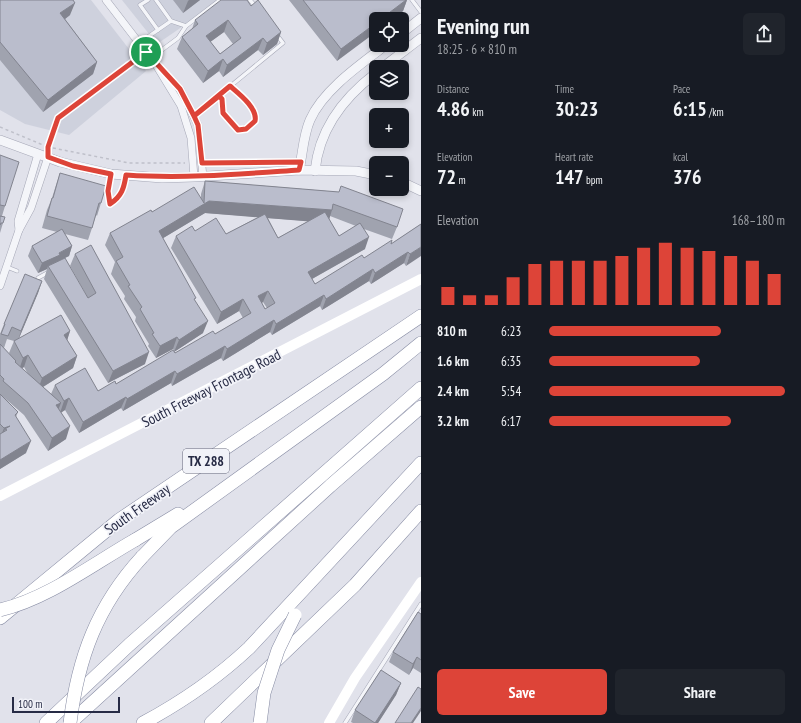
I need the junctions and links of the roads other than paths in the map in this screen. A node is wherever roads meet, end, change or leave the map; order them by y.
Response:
1 (106, 0) edge
2 (148, 0) edge
3 (156, 0) edge
4 (220, 0) edge
5 (250, 0) edge
6 (412, 0) edge
7 (421, 12) edge
8 (260, 13) edge
9 (421, 18) edge
10 (171, 21) junction
11 (186, 26) junction
12 (409, 27) edge
13 (158, 30) junction
14 (274, 31) edge
15 (421, 38) edge
16 (139, 43) junction
17 (146, 52) junction
18 (377, 52) edge
19 (151, 58) junction
20 (392, 60) edge
21 (156, 65) junction
22 (349, 75) junction
23 (369, 78) edge
24 (230, 86) junction
25 (358, 87) junction
26 (219, 96) junction
27 (194, 116) junction
28 (0, 140) edge
29 (38, 154) junction
30 (48, 157) junction
31 (300, 166) junction
32 (315, 171) junction
33 (111, 174) junction
34 (369, 174) edge
35 (126, 175) junction
36 (199, 177) junction
37 (409, 185) edge
38 (421, 191) edge
39 (19, 230) junction
40 (7, 266) junction
41 (55, 269) edge
42 (17, 271) dead end
43 (38, 278) edge
44 (421, 279) edge
45 (0, 286) edge
46 (421, 316) edge
47 (421, 343) edge
48 (421, 388) edge
49 (421, 407) edge
50 (421, 463) edge
51 (243, 475) junction
52 (0, 496) edge
53 (421, 511) edge
54 (420, 586) edge
55 (421, 604) edge
56 (0, 610) edge
57 (416, 610) junction
58 (290, 612) junction
59 (421, 613) edge
60 (0, 618) edge
61 (379, 670) junction
62 (384, 673) edge
63 (46, 723) edge
64 (70, 723) edge
65 (143, 723) edge
66 (211, 723) edge
67 (260, 723) edge
68 (330, 723) edge
69 (346, 723) edge

1 - 16 street
2 - 13 lane
3 - 10 lane
4 - 11 lane
5 - 8 lane
6 - 7 lane
9 - 12 street
10 - 11 lane
10 - 13 lane
11 - 19 lane
13 - 16 lane
14 - 24 lane
15 - 20 street
16 - 17 street
17 - 19 street
17 - 30 lane
18 - 22 street
19 - 21 street
21 - 27 street
21 - 36 street
22 - 25 street
22 - 31 street
23 - 25 street
24 - 26 lane
24 - 26 lane
25 - 32 street
26 - 27 lane
27 - 36 street
28 - 29 street
29 - 30 street
29 - 39 street
30 - 33 street
30 - 39 street
31 - 32 street
31 - 36 street
32 - 34 street
33 - 35 street
33 - 35 lane
35 - 36 street
37 - 38 street
39 - 40 street
40 - 42 lane
40 - 45 street
41 - 43 lane
44 - 52 main road, South Freeway Frontage Road
46 - 60 highway, South Freeway / TX 288
47 - 51 highway
48 - 63 highway
49 - 64 highway
50 - 58 highway
51 - 56 highway, bridge
51 - 64 highway, bridge
53 - 66 highway
54 - 68 main road
55 - 57 lane
57 - 59 lane
57 - 61 lane
58 - 65 highway
58 - 67 highway, bridge
61 - 62 lane
61 - 69 lane

